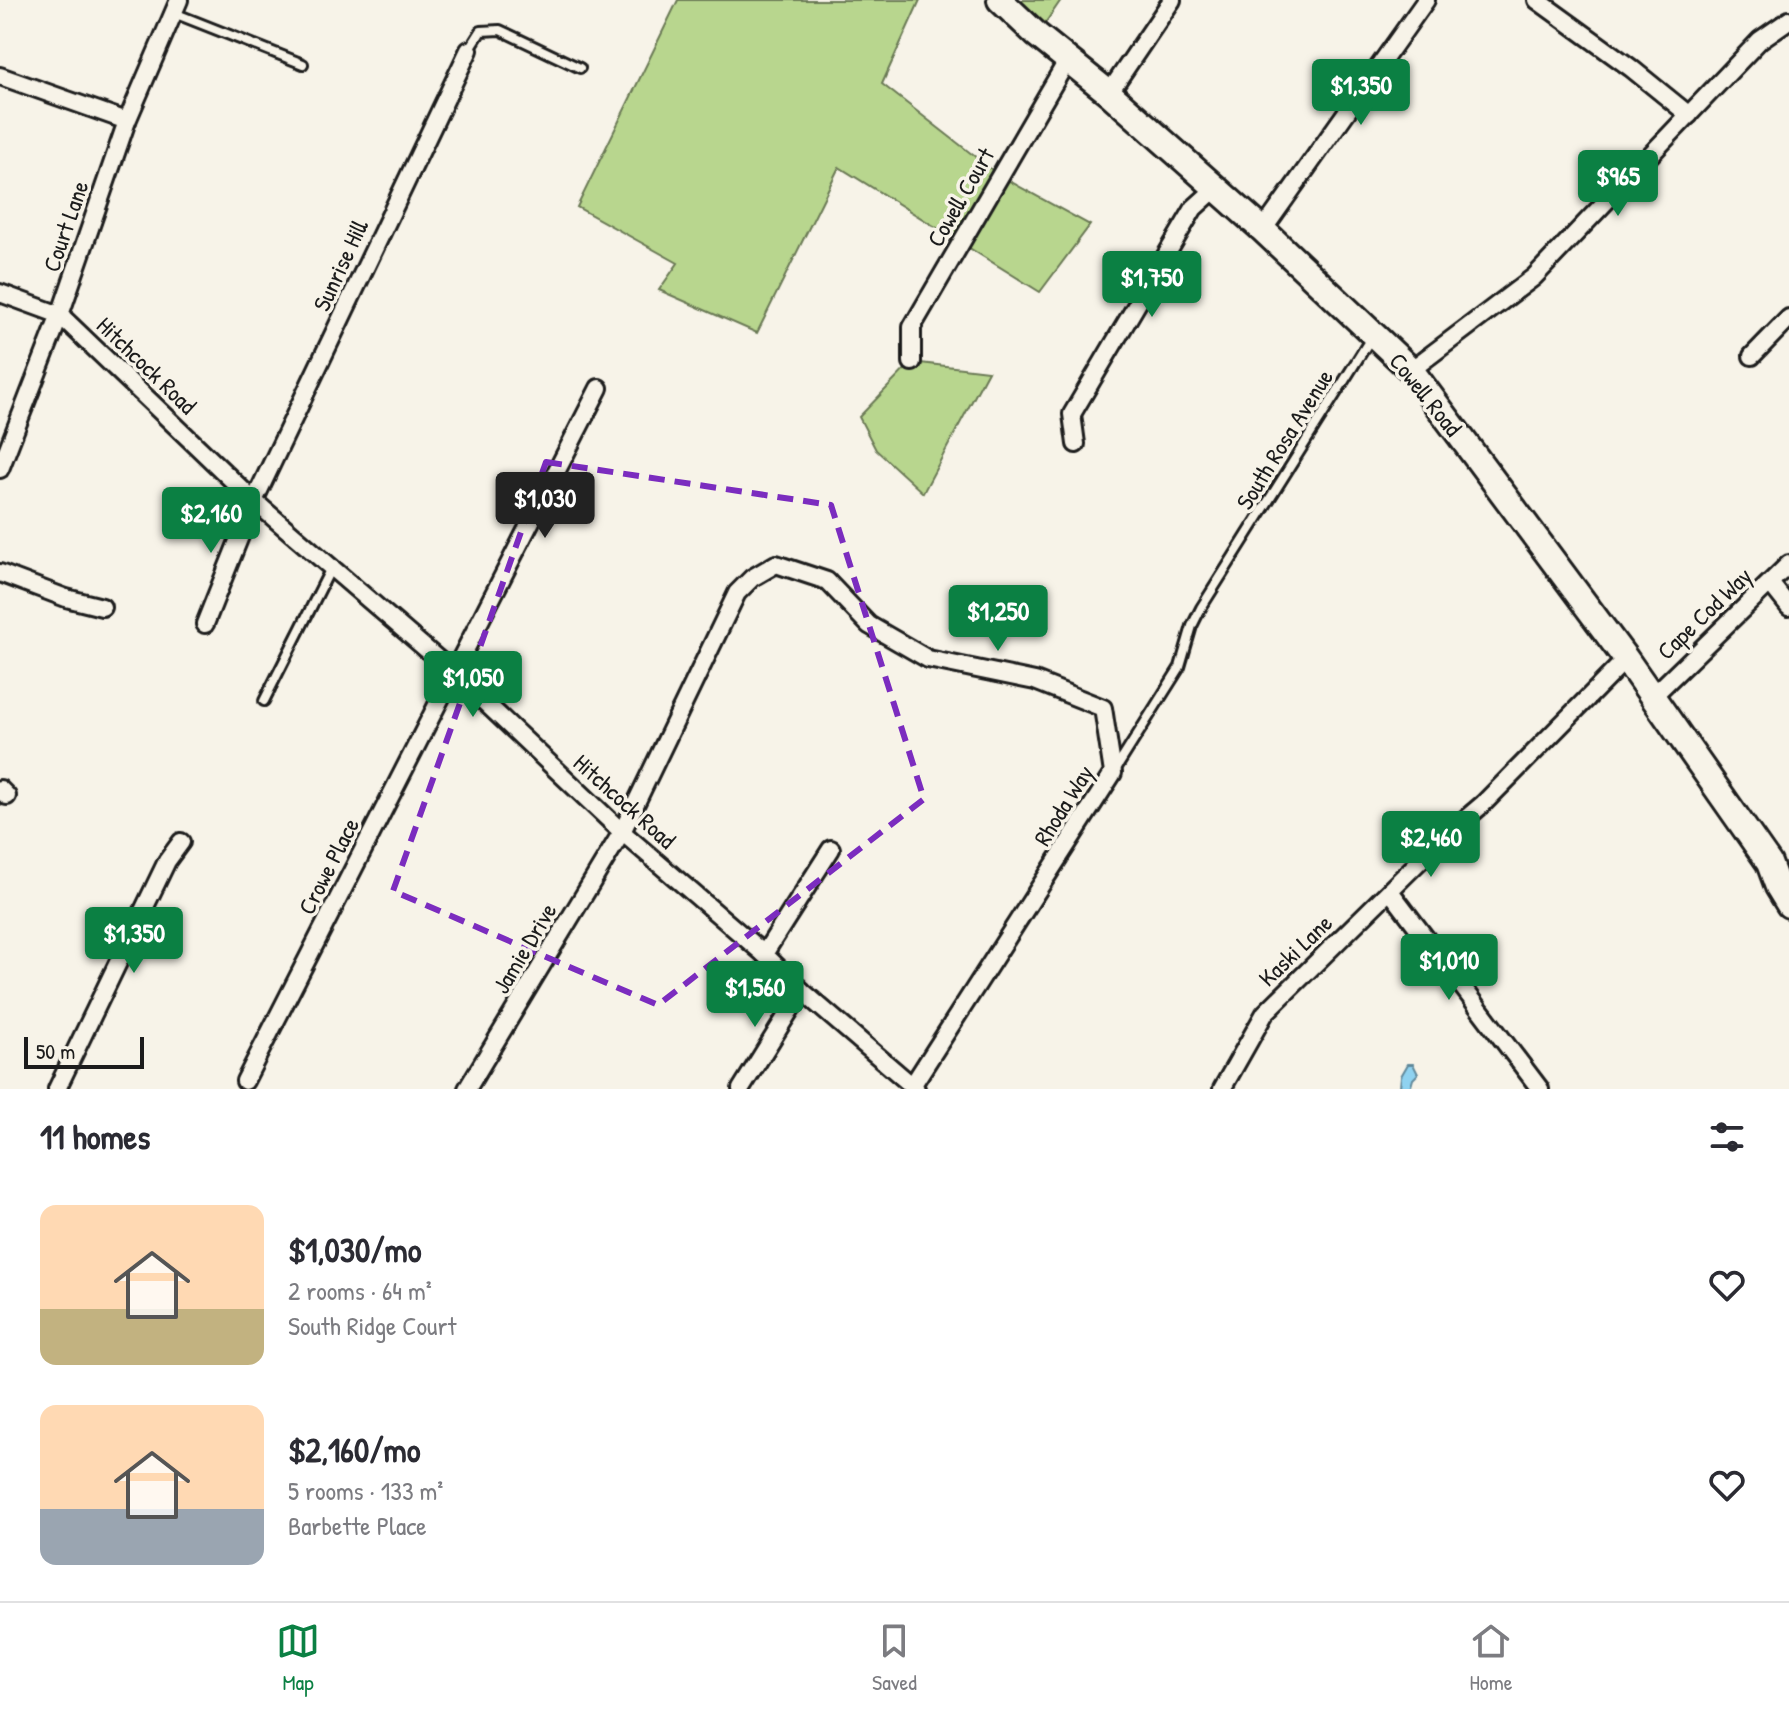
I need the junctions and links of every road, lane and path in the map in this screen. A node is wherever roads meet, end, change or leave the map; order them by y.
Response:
1 (1000, 0) edge
2 (1172, 0) edge
3 (1426, 0) edge
4 (1537, 0) edge
5 (176, 6) edge
6 (1789, 20) edge
7 (469, 50) joint
8 (1067, 61) junction
9 (303, 64) dead end
10 (580, 68) dead end
11 (0, 76) edge
12 (1109, 93) junction
13 (1689, 115) junction
14 (127, 121) junction
15 (1215, 189) junction
16 (1263, 230) junction
17 (0, 293) edge
18 (60, 315) junction
19 (1789, 318) edge
20 (1373, 334) junction
21 (1752, 356) dead end
22 (912, 362) dead end
23 (1411, 370) junction
24 (599, 388) dead end
25 (1076, 444) dead end
26 (0, 469) edge
27 (254, 501) junction
28 (1789, 564) edge
29 (332, 567) junction
30 (0, 573) edge
31 (1770, 583) junction
32 (102, 607) dead end
33 (1789, 607) edge
34 (205, 624) dead end
35 (1626, 659) junction
36 (454, 673) junction
37 (1652, 697) junction
38 (264, 701) dead end
39 (1113, 773) junction
40 (622, 832) junction
41 (181, 842) dead end
42 (831, 849) dead end
43 (1779, 868) edge
44 (1390, 891) junction
45 (1789, 905) edge
46 (764, 954) junction
47 (802, 991) junction
48 (245, 1081) dead end
49 (914, 1087) edge
50 (57, 1089) edge
51 (467, 1089) edge
52 (741, 1089) edge
53 (1223, 1089) edge
54 (1540, 1089) edge

1 - 8 street, Cowell Road
2 - 12 street
3 - 16 street
4 - 13 street
5 - 9 lane
5 - 14 street, Court Lane
6 - 13 street
7 - 10 lane
7 - 27 street, Sunrise Hill
8 - 12 street, Cowell Road
8 - 22 street, Cowell Court
11 - 14 street
12 - 15 street, Cowell Road
13 - 23 street
14 - 18 street, Court Lane
15 - 16 street, Cowell Road
15 - 25 street
16 - 20 street, Cowell Road
17 - 18 street
18 - 26 street, Court Lane
18 - 27 street, Hitchcock Road
19 - 21 street
20 - 23 street, Cowell Road
20 - 39 lane, South Rosa Avenue
23 - 35 street, Cowell Road
24 - 36 street, Crowe Place
27 - 29 street, Hitchcock Road
27 - 34 street, Sunrise Hill
28 - 31 street, Cape Cod Way
29 - 36 street, Hitchcock Road
29 - 38 lane
30 - 32 street
31 - 33 street
31 - 37 street, Cape Cod Way
35 - 37 street, Cowell Road
35 - 44 street, Kaski Lane
36 - 40 street, Hitchcock Road
36 - 48 street, Crowe Place
37 - 43 street, Cowell Road
39 - 40 street, Rhoda Way
39 - 49 street, Rhoda Way
40 - 46 street, Hitchcock Road
40 - 51 street, Jamie Drive
41 - 50 street
42 - 46 street
43 - 45 street, Cowell Road
44 - 53 street, Kaski Lane
44 - 54 street
46 - 47 street, Hitchcock Road
47 - 49 street, Hitchcock Road
47 - 52 street

